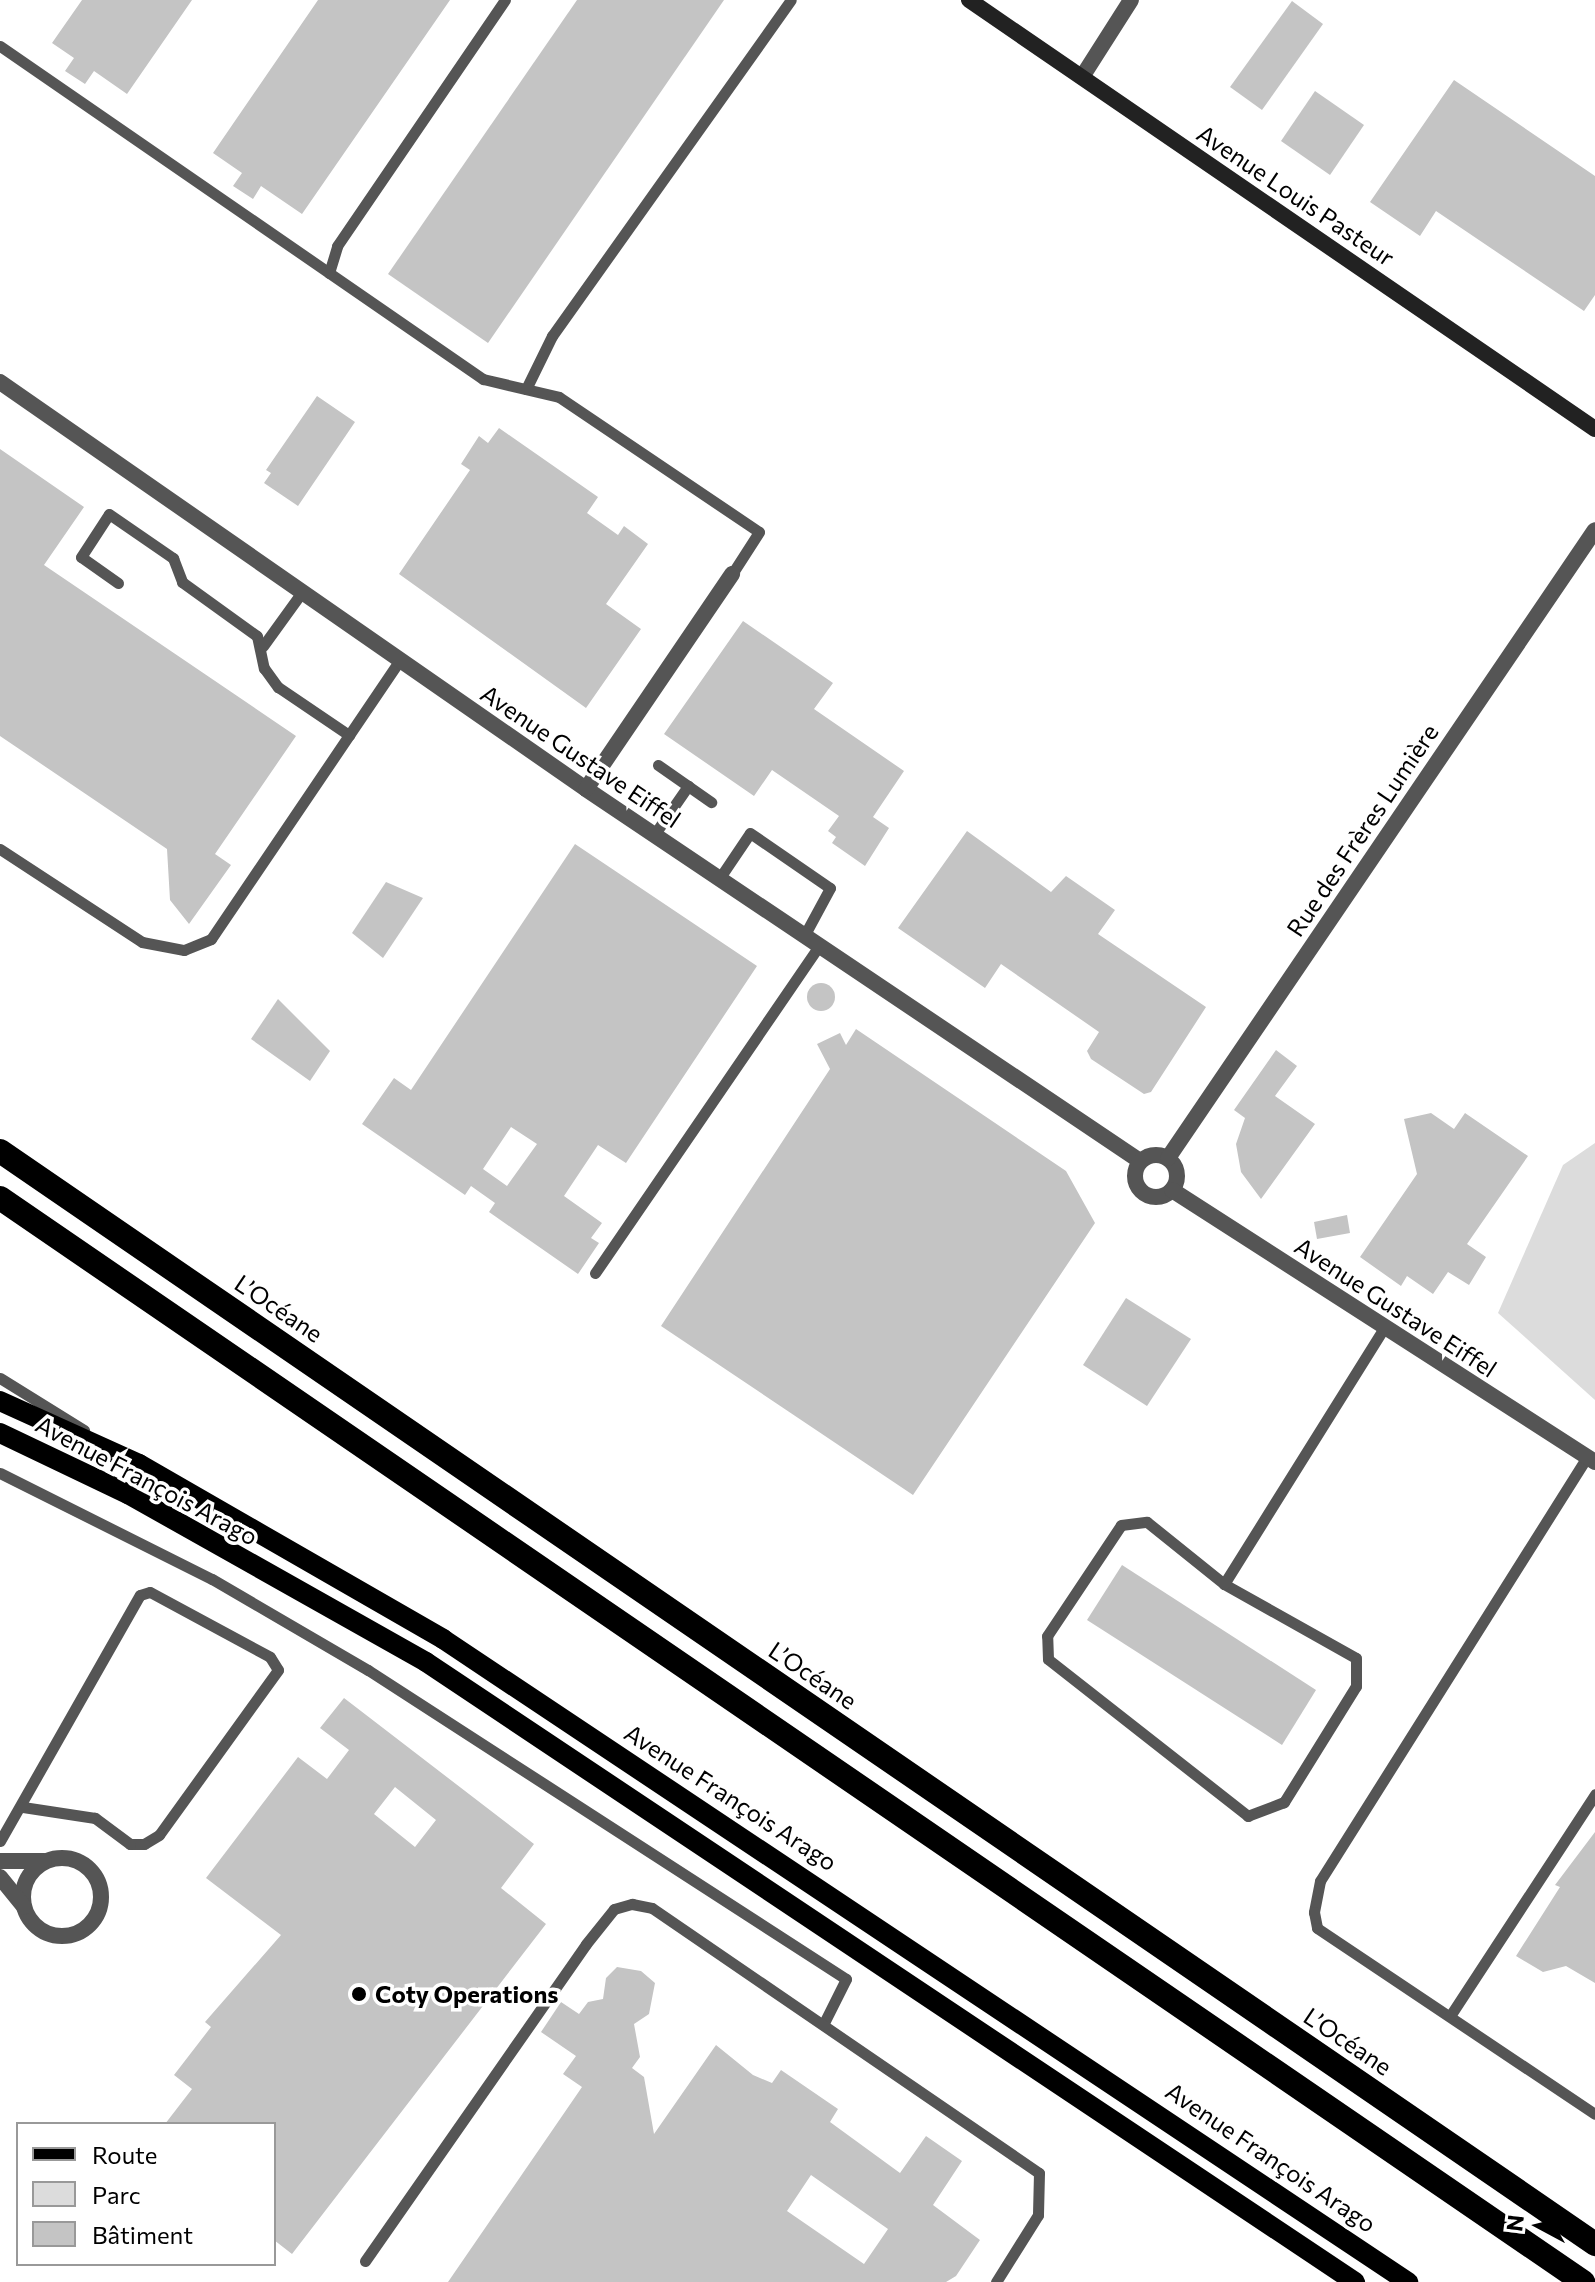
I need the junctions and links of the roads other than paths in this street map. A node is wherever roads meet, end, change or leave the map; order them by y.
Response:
1 (505, 0) edge
2 (791, 0) edge
3 (969, 0) edge
4 (1131, 0) edge
5 (0, 46) edge
6 (1082, 77) junction
7 (329, 273) junction
8 (0, 382) edge
9 (526, 389) junction
10 (1595, 429) edge
11 (1595, 530) edge
12 (732, 574) joint
13 (118, 583) dead end
14 (302, 592) junction
15 (263, 646) junction
16 (400, 660) junction
17 (349, 735) junction
18 (658, 765) dead end
19 (688, 786) junction
20 (586, 789) junction
21 (711, 802) dead end
22 (654, 835) junction
23 (0, 849) edge
24 (719, 879) junction
25 (804, 936) junction
26 (819, 946) junction
27 (0, 1151) edge
28 (1168, 1158) junction
29 (1140, 1161) junction
30 (1172, 1190) junction
31 (0, 1198) edge
32 (595, 1273) dead end
33 (1384, 1328) junction
34 (0, 1378) edge
35 (0, 1401) edge
36 (0, 1433) edge
37 (1591, 1460) edge
38 (139, 1464) junction
39 (0, 1473) edge
40 (1224, 1584) junction
41 (1595, 1794) edge
42 (23, 1807) junction
43 (0, 1841) edge
44 (0, 1861) edge
45 (46, 1861) junction
46 (0, 1877) edge
47 (24, 1907) junction
48 (1450, 2016) junction
49 (823, 2025) junction
50 (1595, 2114) edge
51 (1595, 2244) edge
52 (365, 2261) dead end
53 (996, 2282) edge
54 (1355, 2282) edge
55 (1408, 2282) edge
56 (1583, 2282) edge

1 - 7 lane
2 - 9 lane
3 - 6 street, Avenue Louis Pasteur
4 - 6 street
5 - 7 lane
6 - 10 street, Avenue Louis Pasteur
7 - 9 lane
8 - 14 street, Avenue Gustave Eiffel
9 - 12 lane
11 - 28 street, Rue des Frères Lumière
12 - 20 street
13 - 15 lane
14 - 15 lane
14 - 16 street, Avenue Gustave Eiffel
15 - 17 lane
16 - 17 lane
16 - 20 street, Avenue Gustave Eiffel
17 - 23 lane
18 - 19 lane
19 - 21 lane
19 - 22 lane
20 - 22 street, Avenue Gustave Eiffel
22 - 24 street, Avenue Gustave Eiffel
24 - 25 street, Avenue Gustave Eiffel
24 - 25 lane
25 - 26 street, Avenue Gustave Eiffel
26 - 29 street, Avenue Gustave Eiffel
26 - 32 lane
27 - 51 highway, L’Océane
28 - 29 street
28 - 30 street
29 - 30 street
30 - 33 street, Avenue Gustave Eiffel
31 - 56 highway
33 - 37 street, Avenue Gustave Eiffel
33 - 40 lane
34 - 38 lane
35 - 38 main road, Avenue François Arago
36 - 54 main road, Avenue François Arago
37 - 48 lane
38 - 55 main road, Avenue François Arago
39 - 49 lane
40 - 40 lane
41 - 48 lane
42 - 42 lane
42 - 43 lane
44 - 45 street
45 - 47 street
45 - 47 street
46 - 47 street
48 - 50 lane
49 - 52 lane
49 - 53 lane

